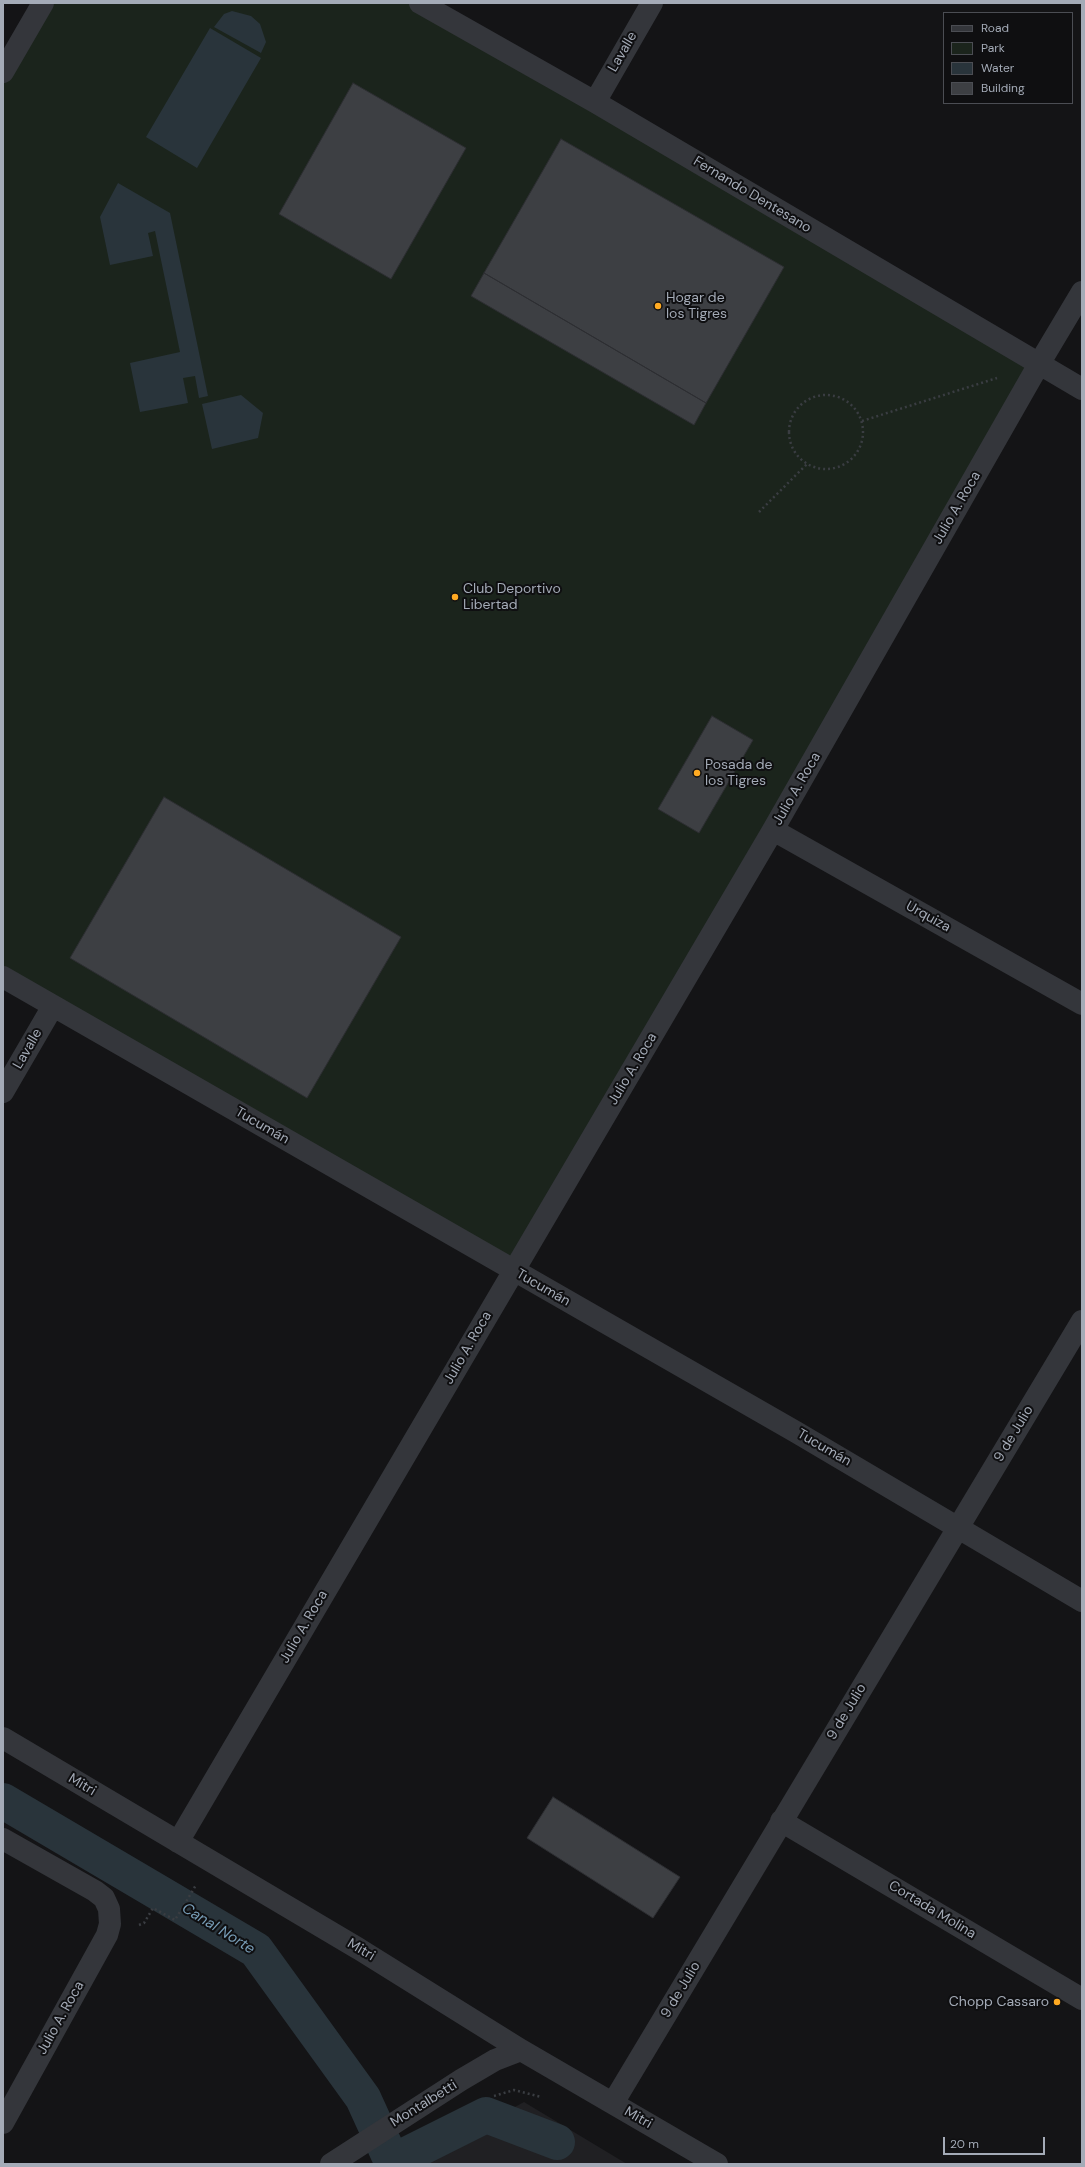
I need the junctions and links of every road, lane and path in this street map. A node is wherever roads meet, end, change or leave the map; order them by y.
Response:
1 (43, 3) edge
2 (420, 3) edge
3 (652, 3) edge
4 (3, 72) edge
5 (595, 102) junction
6 (1082, 292) edge
7 (1039, 364) junction
8 (1082, 389) edge
9 (862, 421) junction
10 (807, 464) junction
11 (759, 512) dead end
12 (773, 830) junction
13 (3, 977) edge
14 (1082, 1004) edge
15 (53, 1006) junction
16 (3, 1092) edge
17 (513, 1271) junction
18 (1082, 1321) edge
19 (959, 1527) junction
20 (1082, 1601) edge
21 (3, 1738) edge
22 (781, 1821) junction
23 (3, 1839) edge
24 (178, 1842) junction
25 (194, 1890) dead end
26 (176, 1920) dead end
27 (1082, 1999) edge
28 (521, 2050) junction
29 (567, 2077) junction
30 (492, 2096) dead end
31 (613, 2103) junction
32 (3, 2123) edge
33 (331, 2164) edge
34 (717, 2164) edge

1 - 4 street
2 - 5 street, Fernando Dentesano
3 - 5 street, Lavalle
5 - 7 street, Fernando Dentesano
6 - 7 street, Julio A. Roca
7 - 8 street, Fernando Dentesano
7 - 9 path
7 - 12 street, Julio A. Roca
9 - 10 path
9 - 10 path
10 - 11 path
12 - 14 street, Urquiza
12 - 17 street, Julio A. Roca
13 - 15 street, Tucumán
15 - 16 street, Lavalle
15 - 17 street, Tucumán
17 - 19 street, Tucumán
17 - 24 street, Julio A. Roca
18 - 19 street, 9 de Julio
19 - 20 street, Tucumán
19 - 22 street, 9 de Julio
21 - 24 street, Mitri
22 - 27 street, Cortada Molina
22 - 31 street, 9 de Julio
23 - 32 street, Julio A. Roca
24 - 28 street, Mitri
25 - 26 path
28 - 29 street, Mitri
28 - 33 street, Montalbetti
29 - 30 path
29 - 31 street, Mitri
31 - 34 street, Mitri

